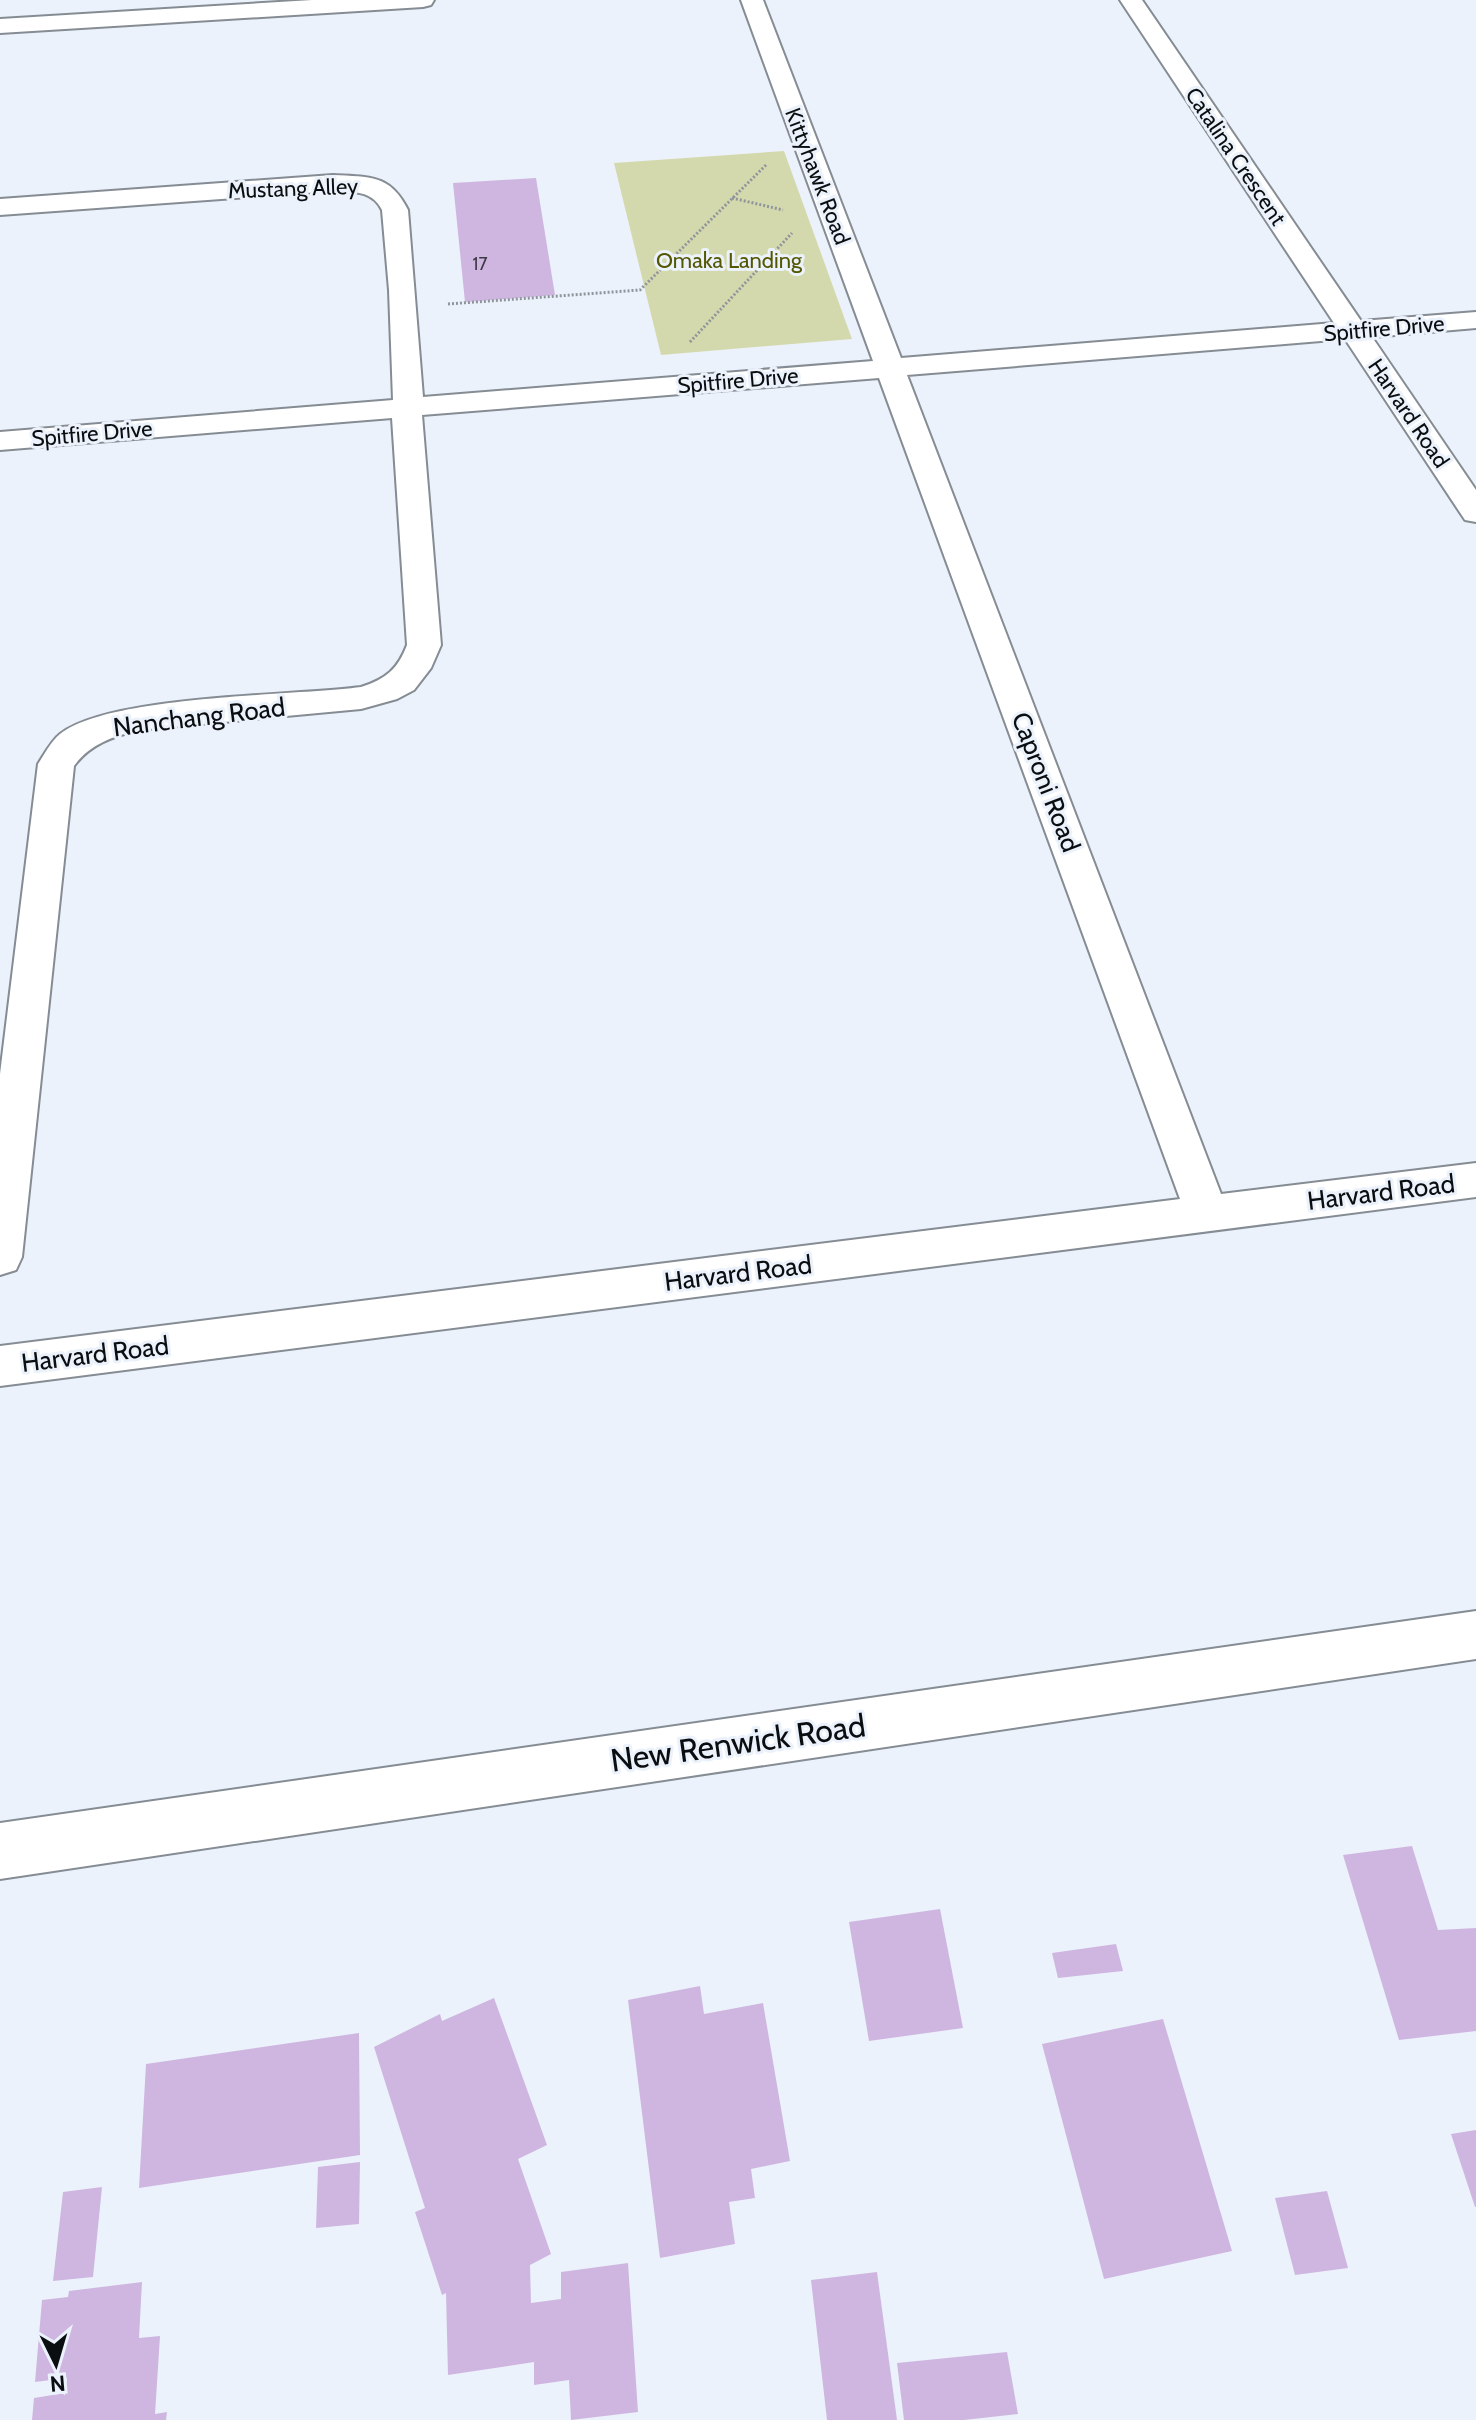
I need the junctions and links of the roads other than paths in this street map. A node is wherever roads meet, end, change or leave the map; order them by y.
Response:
1 (423, 0) edge
2 (752, 0) edge
3 (1131, 0) edge
4 (0, 26) edge
5 (0, 207) edge
6 (1476, 302) edge
7 (1476, 320) edge
8 (1348, 321) junction
9 (887, 360) junction
10 (408, 398) junction
11 (0, 422) edge
12 (0, 441) edge
13 (1476, 513) edge
14 (1476, 1180) edge
15 (1207, 1214) junction
16 (0, 1257) edge
17 (0, 1366) edge
18 (1476, 1635) edge
19 (0, 1851) edge

1 - 4 street
2 - 9 street, Kittyhawk Road
3 - 8 street, Catalina Crescent
5 - 10 street, Mustang Alley
6 - 8 street, Spitfire Drive
7 - 8 street, Spitfire Drive
8 - 9 street, Spitfire Drive
8 - 13 street, Harvard Road
9 - 10 street, Spitfire Drive
9 - 15 street, Caproni Road
10 - 11 street, Spitfire Drive
10 - 12 street, Spitfire Drive
10 - 16 street, Nanchang Road
14 - 15 street, Harvard Road
15 - 17 street, Harvard Road
18 - 19 street, New Renwick Road

